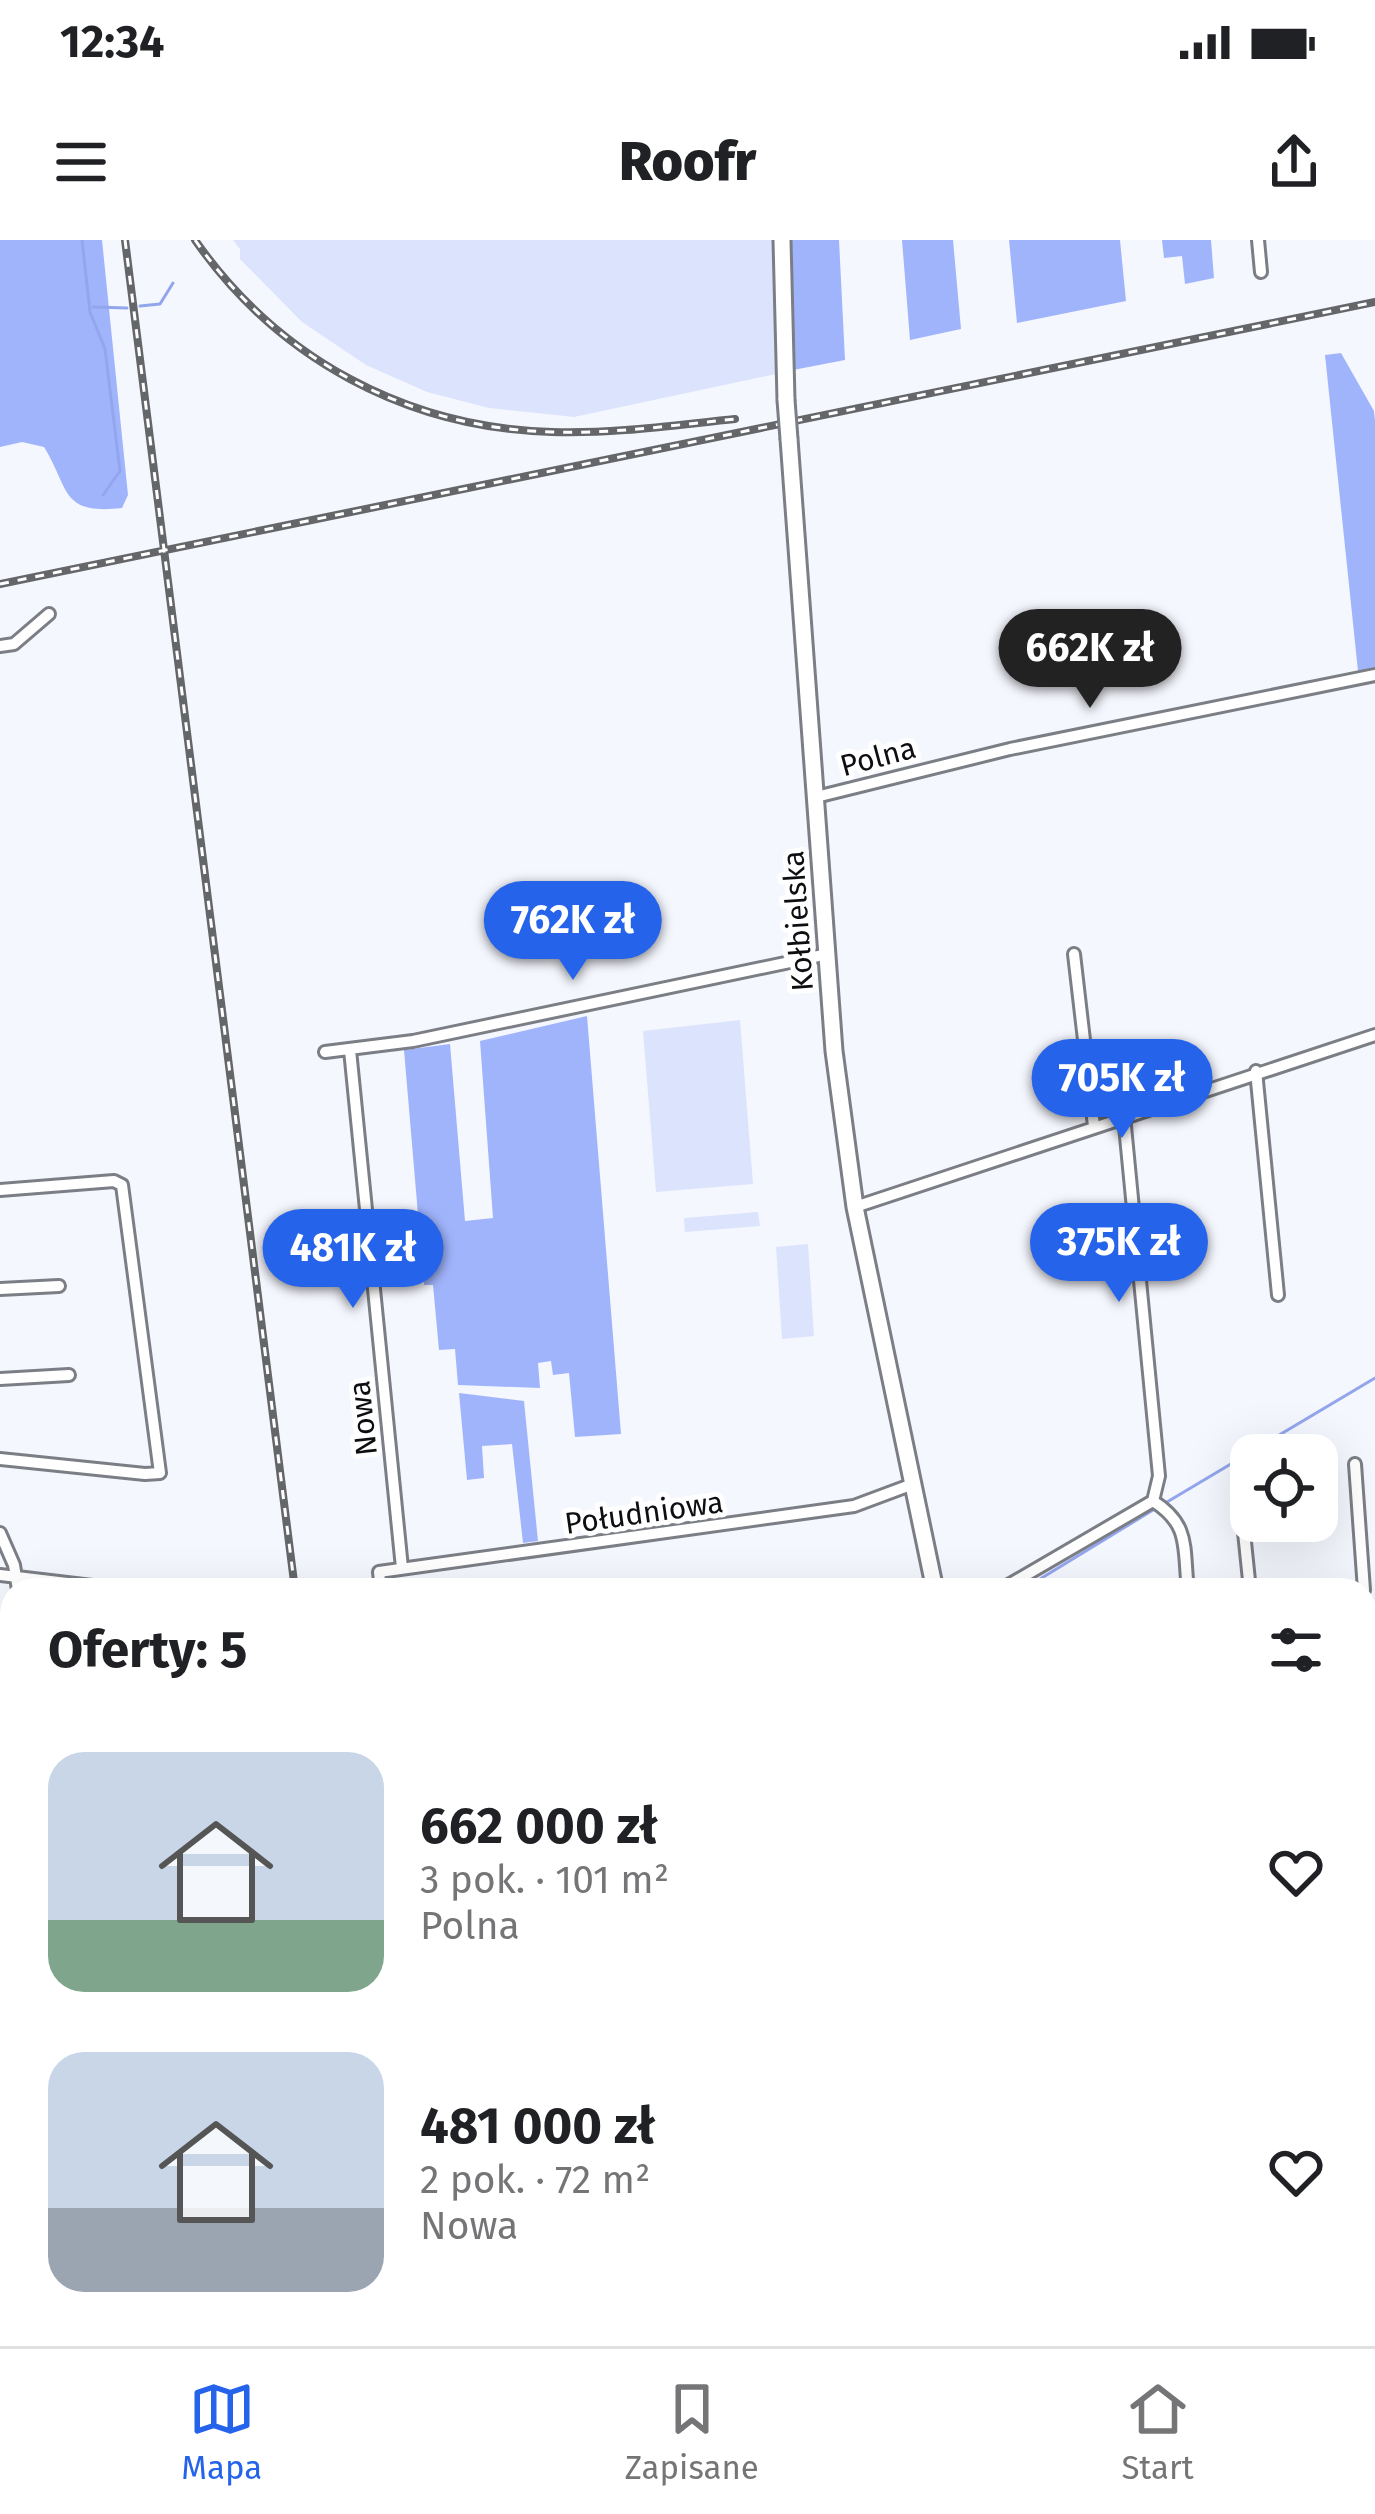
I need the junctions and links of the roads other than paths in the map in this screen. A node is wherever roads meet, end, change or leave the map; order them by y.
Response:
1 (782, 240) edge
2 (1258, 240) edge
3 (1261, 272) dead end
4 (49, 614) dead end
5 (0, 646) edge
6 (1375, 675) edge
7 (816, 796) junction
8 (828, 954) junction
9 (1073, 954) dead end
10 (1375, 1035) edge
11 (350, 1049) junction
12 (325, 1052) dead end
13 (1256, 1071) junction
14 (1124, 1116) junction
15 (1094, 1126) junction
16 (0, 1190) edge
17 (855, 1207) junction
18 (59, 1286) dead end
19 (0, 1289) edge
20 (1278, 1295) dead end
21 (69, 1376) dead end
22 (0, 1379) edge
23 (0, 1459) edge
24 (1355, 1464) dead end
25 (913, 1484) junction
26 (1157, 1503) junction
27 (0, 1532) edge
28 (1245, 1542) edge
29 (402, 1568) junction
30 (15, 1578) edge
31 (380, 1578) edge
32 (933, 1578) edge
33 (1022, 1578) edge
34 (1187, 1578) edge
35 (1249, 1578) edge
36 (1363, 1578) edge

1 - 7 street, Kołbielska, bridge
2 - 3 street
4 - 5 street
6 - 7 street, Polna
7 - 8 street, Kołbielska
8 - 11 street
8 - 17 street, Kołbielska
9 - 15 street
10 - 13 street
11 - 12 street
11 - 29 street, Nowa
13 - 14 street
13 - 20 street
14 - 15 street
14 - 26 street
15 - 17 street
16 - 23 street
17 - 25 street, Kołbielska
18 - 19 street
21 - 22 street
24 - 36 street
25 - 29 street, Południowa
25 - 32 street, Kołbielska
26 - 33 street
26 - 34 street
27 - 30 street
28 - 35 street
29 - 31 street, Południowa

